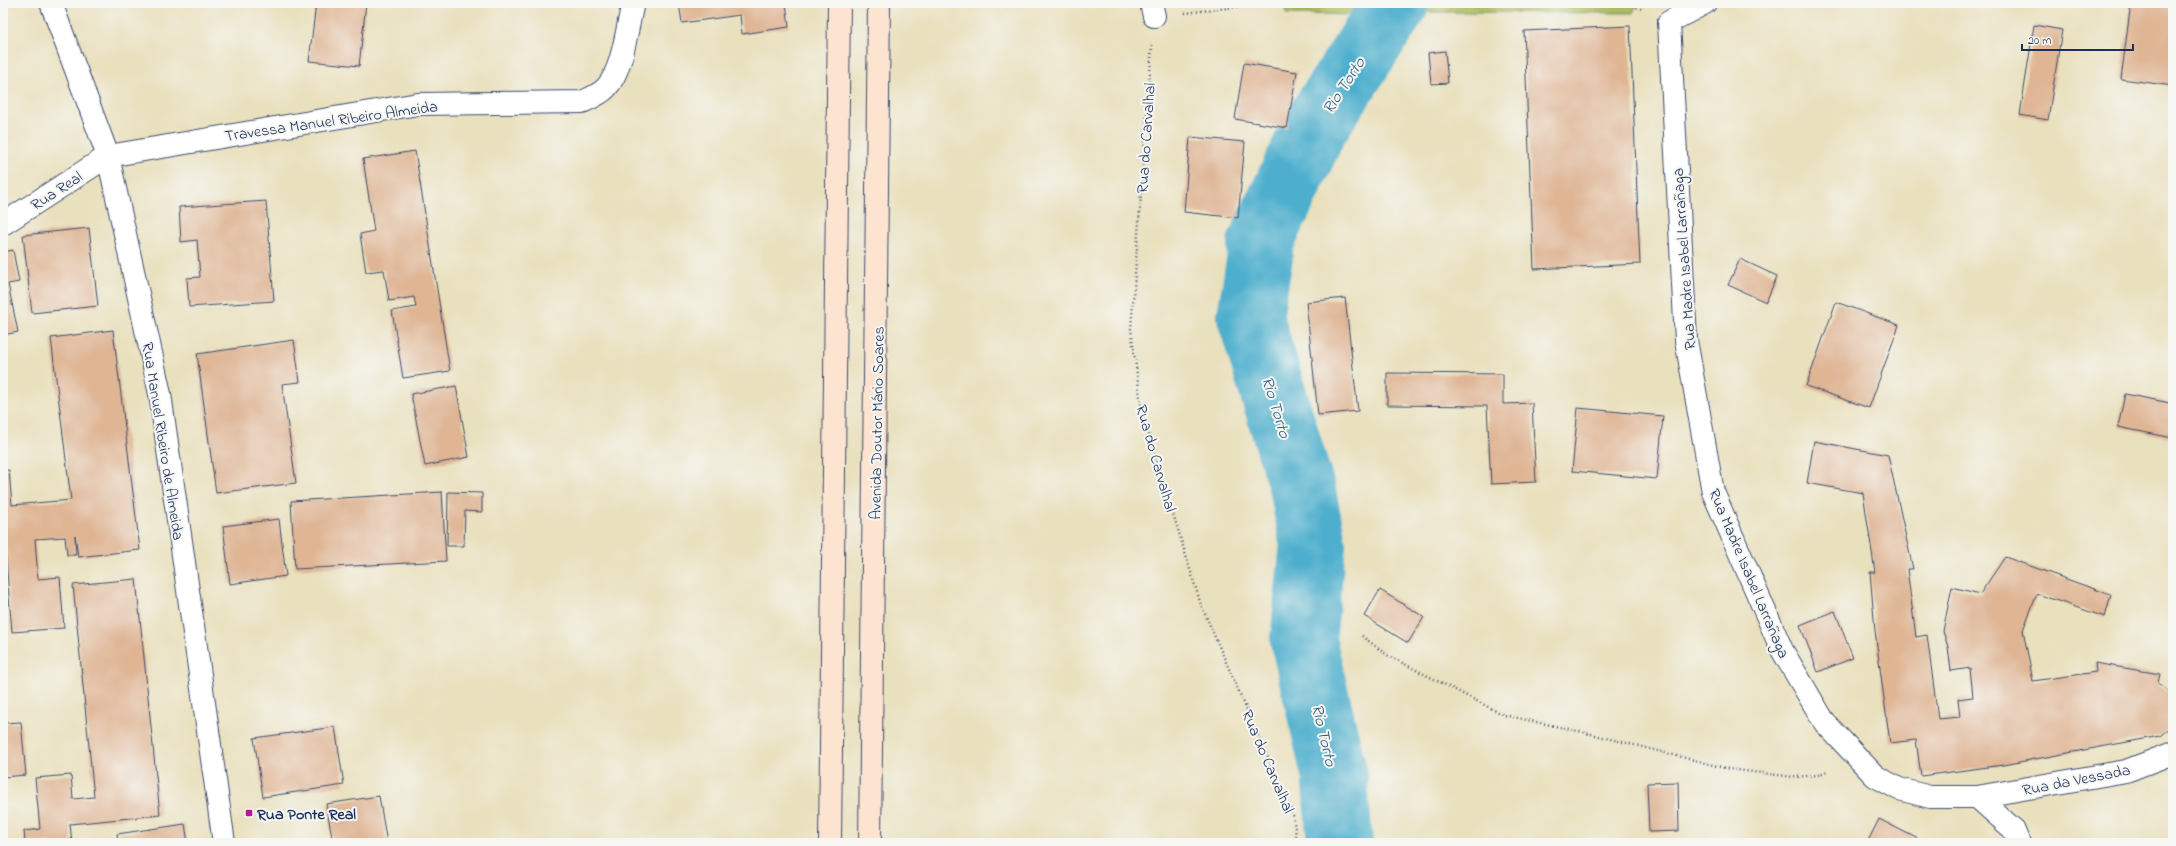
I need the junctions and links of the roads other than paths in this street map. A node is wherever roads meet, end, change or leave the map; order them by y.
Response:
1 (51, 3) edge
2 (633, 3) edge
3 (839, 3) edge
4 (880, 3) edge
5 (1705, 3) edge
6 (108, 156) junction
7 (3, 224) edge
8 (2173, 753) edge
9 (1977, 797) junction
10 (224, 843) edge
11 (830, 843) edge
12 (870, 843) edge
13 (2019, 843) edge

1 - 6 street, Rua Manuel Ribeiro de Almeida
2 - 6 street, Travessa Manuel Ribeiro Almeida
3 - 11 main road
4 - 12 main road, Avenida Doutor Mário Soares
5 - 9 street, Rua Madre Isabel Larrañaga
6 - 7 street, Rua Real
6 - 10 street, Rua Manuel Ribeiro de Almeida
8 - 9 street, Rua da Vessada
9 - 13 street

